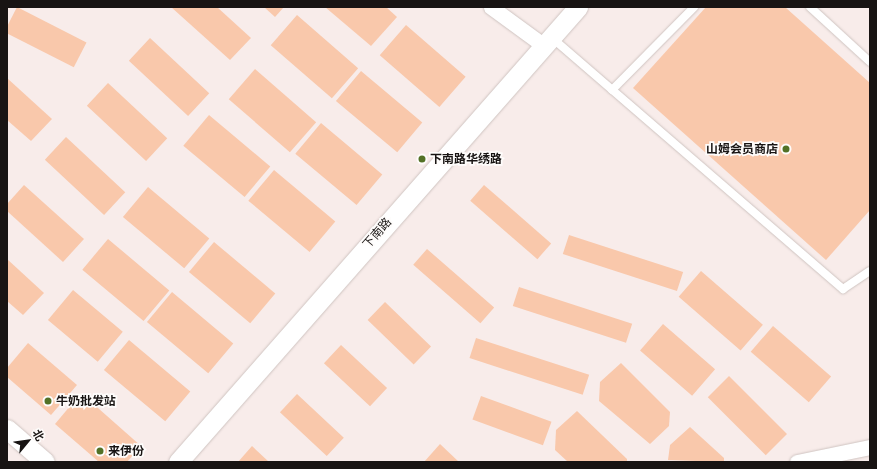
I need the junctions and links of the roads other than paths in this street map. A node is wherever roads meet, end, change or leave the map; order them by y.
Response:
1 (491, 7) edge
2 (578, 7) edge
3 (694, 7) edge
4 (810, 7) edge
5 (546, 41) junction
6 (870, 62) edge
7 (612, 90) junction
8 (870, 272) edge
9 (7, 429) edge
10 (870, 447) edge
11 (45, 462) edge
12 (178, 462) edge
13 (797, 462) edge

1 - 5 street
2 - 5 street, 下南路
3 - 7 lane
4 - 6 lane
5 - 7 lane
5 - 12 street, 下南路
7 - 8 lane
9 - 11 street
10 - 13 street

